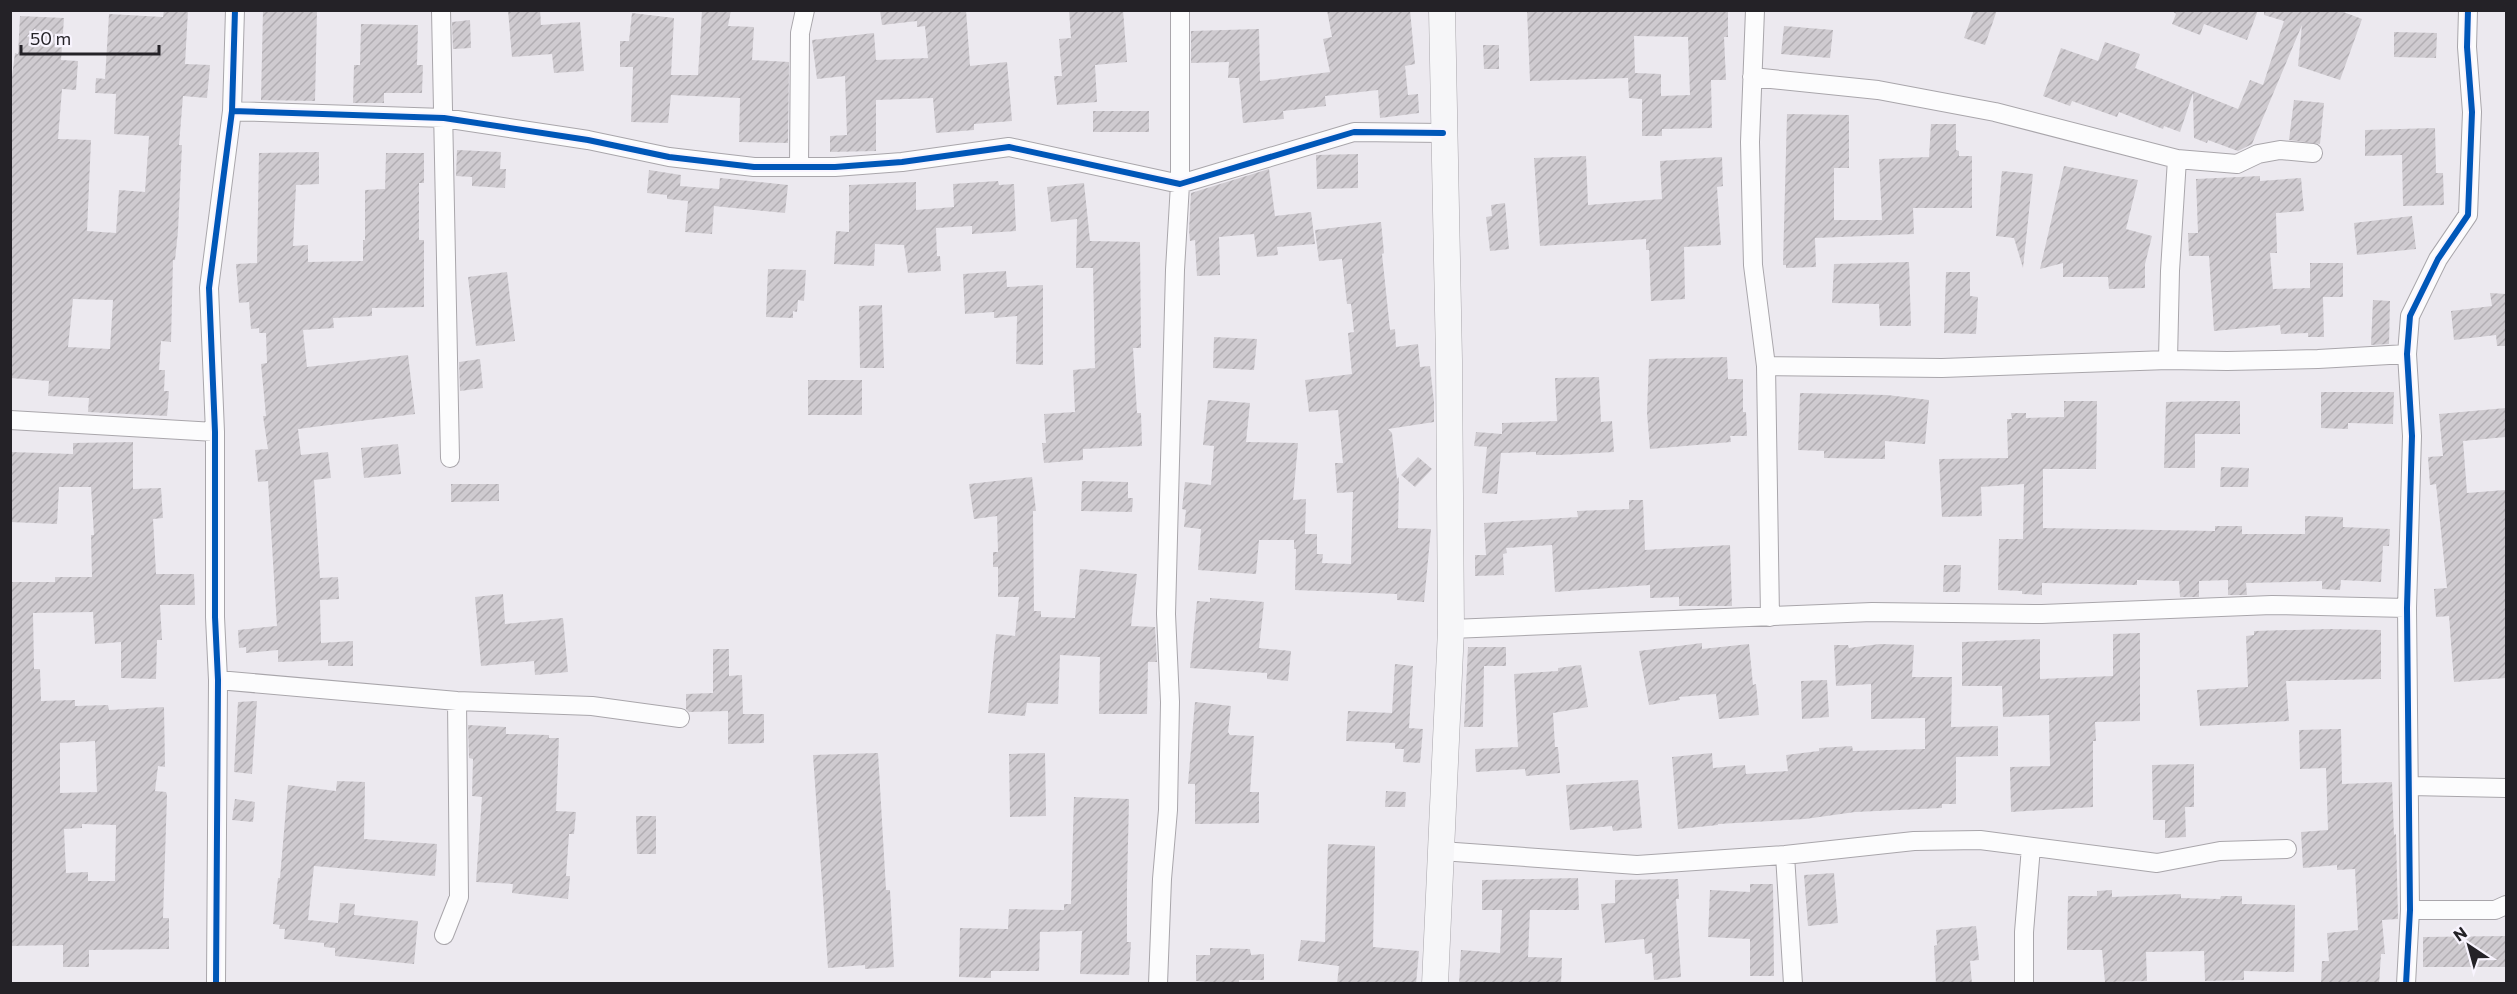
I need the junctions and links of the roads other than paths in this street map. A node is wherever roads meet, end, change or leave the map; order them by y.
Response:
1 (235, 10) edge
2 (441, 10) edge
3 (805, 10) edge
4 (1180, 10) edge
5 (1442, 10) edge
6 (1755, 10) edge
7 (2468, 10) edge
8 (1752, 77) junction
9 (232, 111) junction
10 (444, 118) junction
11 (1443, 133) junction
12 (2313, 153) dead end
13 (2177, 159) junction
14 (799, 167) junction
15 (1180, 184) junction
16 (2407, 354) junction
17 (2168, 360) junction
18 (1766, 366) junction
19 (10, 420) edge
20 (215, 432) junction
21 (450, 458) dead end
22 (2407, 608) junction
23 (1770, 617) junction
24 (1451, 629) junction
25 (218, 680) junction
26 (457, 701) junction
27 (680, 718) dead end
28 (2410, 786) junction
29 (2506, 789) edge
30 (2031, 847) junction
31 (2287, 849) dead end
32 (1442, 851) junction
33 (1785, 855) junction
34 (2506, 905) edge
35 (2410, 910) junction
36 (444, 935) dead end
37 (216, 984) edge
38 (1158, 984) edge
39 (1434, 984) edge
40 (1793, 984) edge
41 (2024, 984) edge
42 (2406, 984) edge

1 - 9 street
2 - 10 street
3 - 14 street
4 - 15 street
5 - 11 street
6 - 8 street
7 - 16 street
8 - 13 street
8 - 18 street
9 - 10 street
9 - 20 street
10 - 14 street
10 - 21 street
11 - 15 street
11 - 24 street
12 - 13 street
13 - 17 street
14 - 15 street
15 - 38 street
16 - 17 street
16 - 22 street
17 - 18 street
18 - 23 street
19 - 20 street
20 - 25 street
22 - 23 street
22 - 28 street
23 - 24 street
24 - 32 street
25 - 26 street
25 - 37 street
26 - 27 street
26 - 36 street
28 - 29 street
28 - 35 street
30 - 31 street
30 - 33 street
30 - 41 street
32 - 33 street
32 - 39 street
33 - 40 street
34 - 35 street
35 - 42 street

